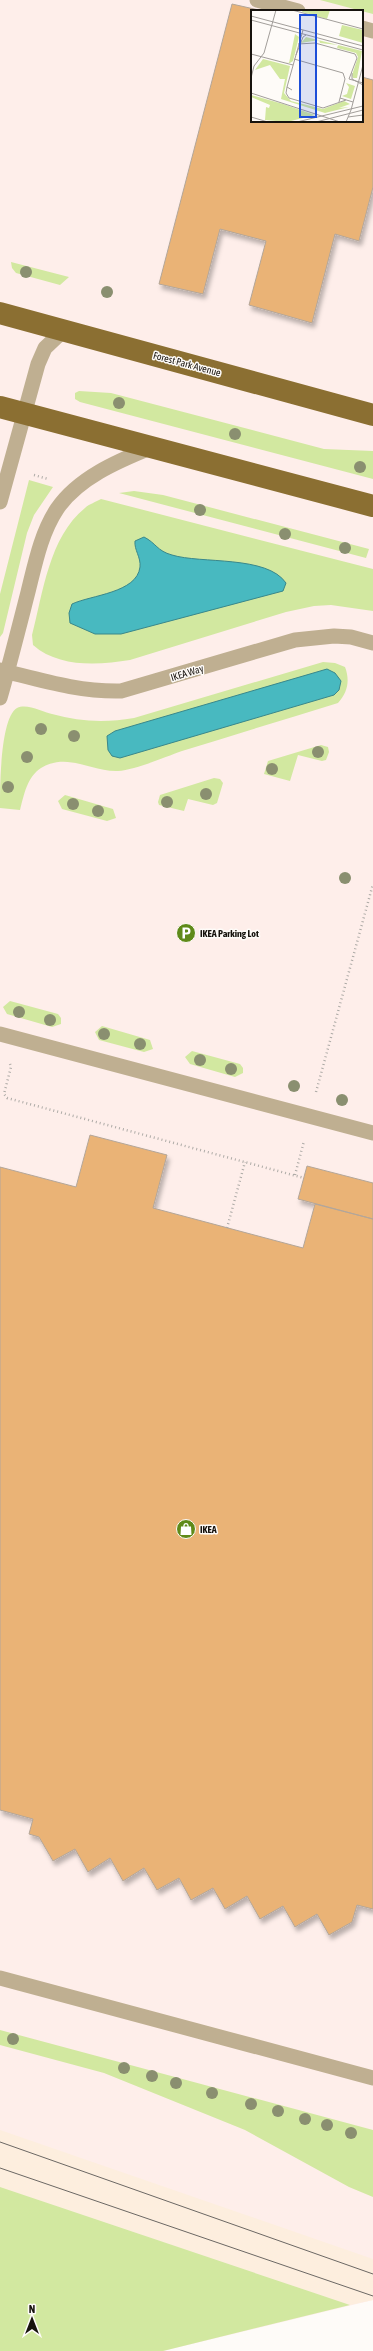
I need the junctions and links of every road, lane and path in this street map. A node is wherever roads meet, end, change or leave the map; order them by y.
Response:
1 (257, 0) edge
2 (294, 10) edge
3 (363, 28) edge
4 (373, 31) edge
5 (0, 313) edge
6 (64, 330) junction
7 (0, 407) edge
8 (23, 414) junction
9 (373, 414) edge
10 (150, 448) junction
11 (32, 475) dead end
12 (55, 481) dead end
13 (0, 502) edge
14 (373, 506) edge
15 (373, 643) edge
16 (4, 671) edge
17 (0, 698) edge
18 (373, 884) edge
19 (0, 1034) edge
20 (5, 1062) dead end
21 (314, 1099) dead end
22 (373, 1133) edge
23 (305, 1136) dead end
24 (245, 1162) junction
25 (295, 1175) junction
26 (304, 1178) dead end
27 (227, 1228) dead end
28 (0, 1978) edge
29 (373, 2078) edge

1 - 2 lane
3 - 4 lane
5 - 6 main road, Forest Park Avenue
6 - 8 lane
6 - 9 main road, Forest Park Avenue
7 - 8 main road
8 - 10 main road
8 - 13 lane
10 - 14 main road
10 - 16 lane
11 - 12 path
15 - 16 lane, IKEA Way
16 - 17 lane
18 - 21 path
19 - 22 lane
20 - 24 path
23 - 25 path
24 - 25 path
24 - 27 path
25 - 26 path
28 - 29 lane

